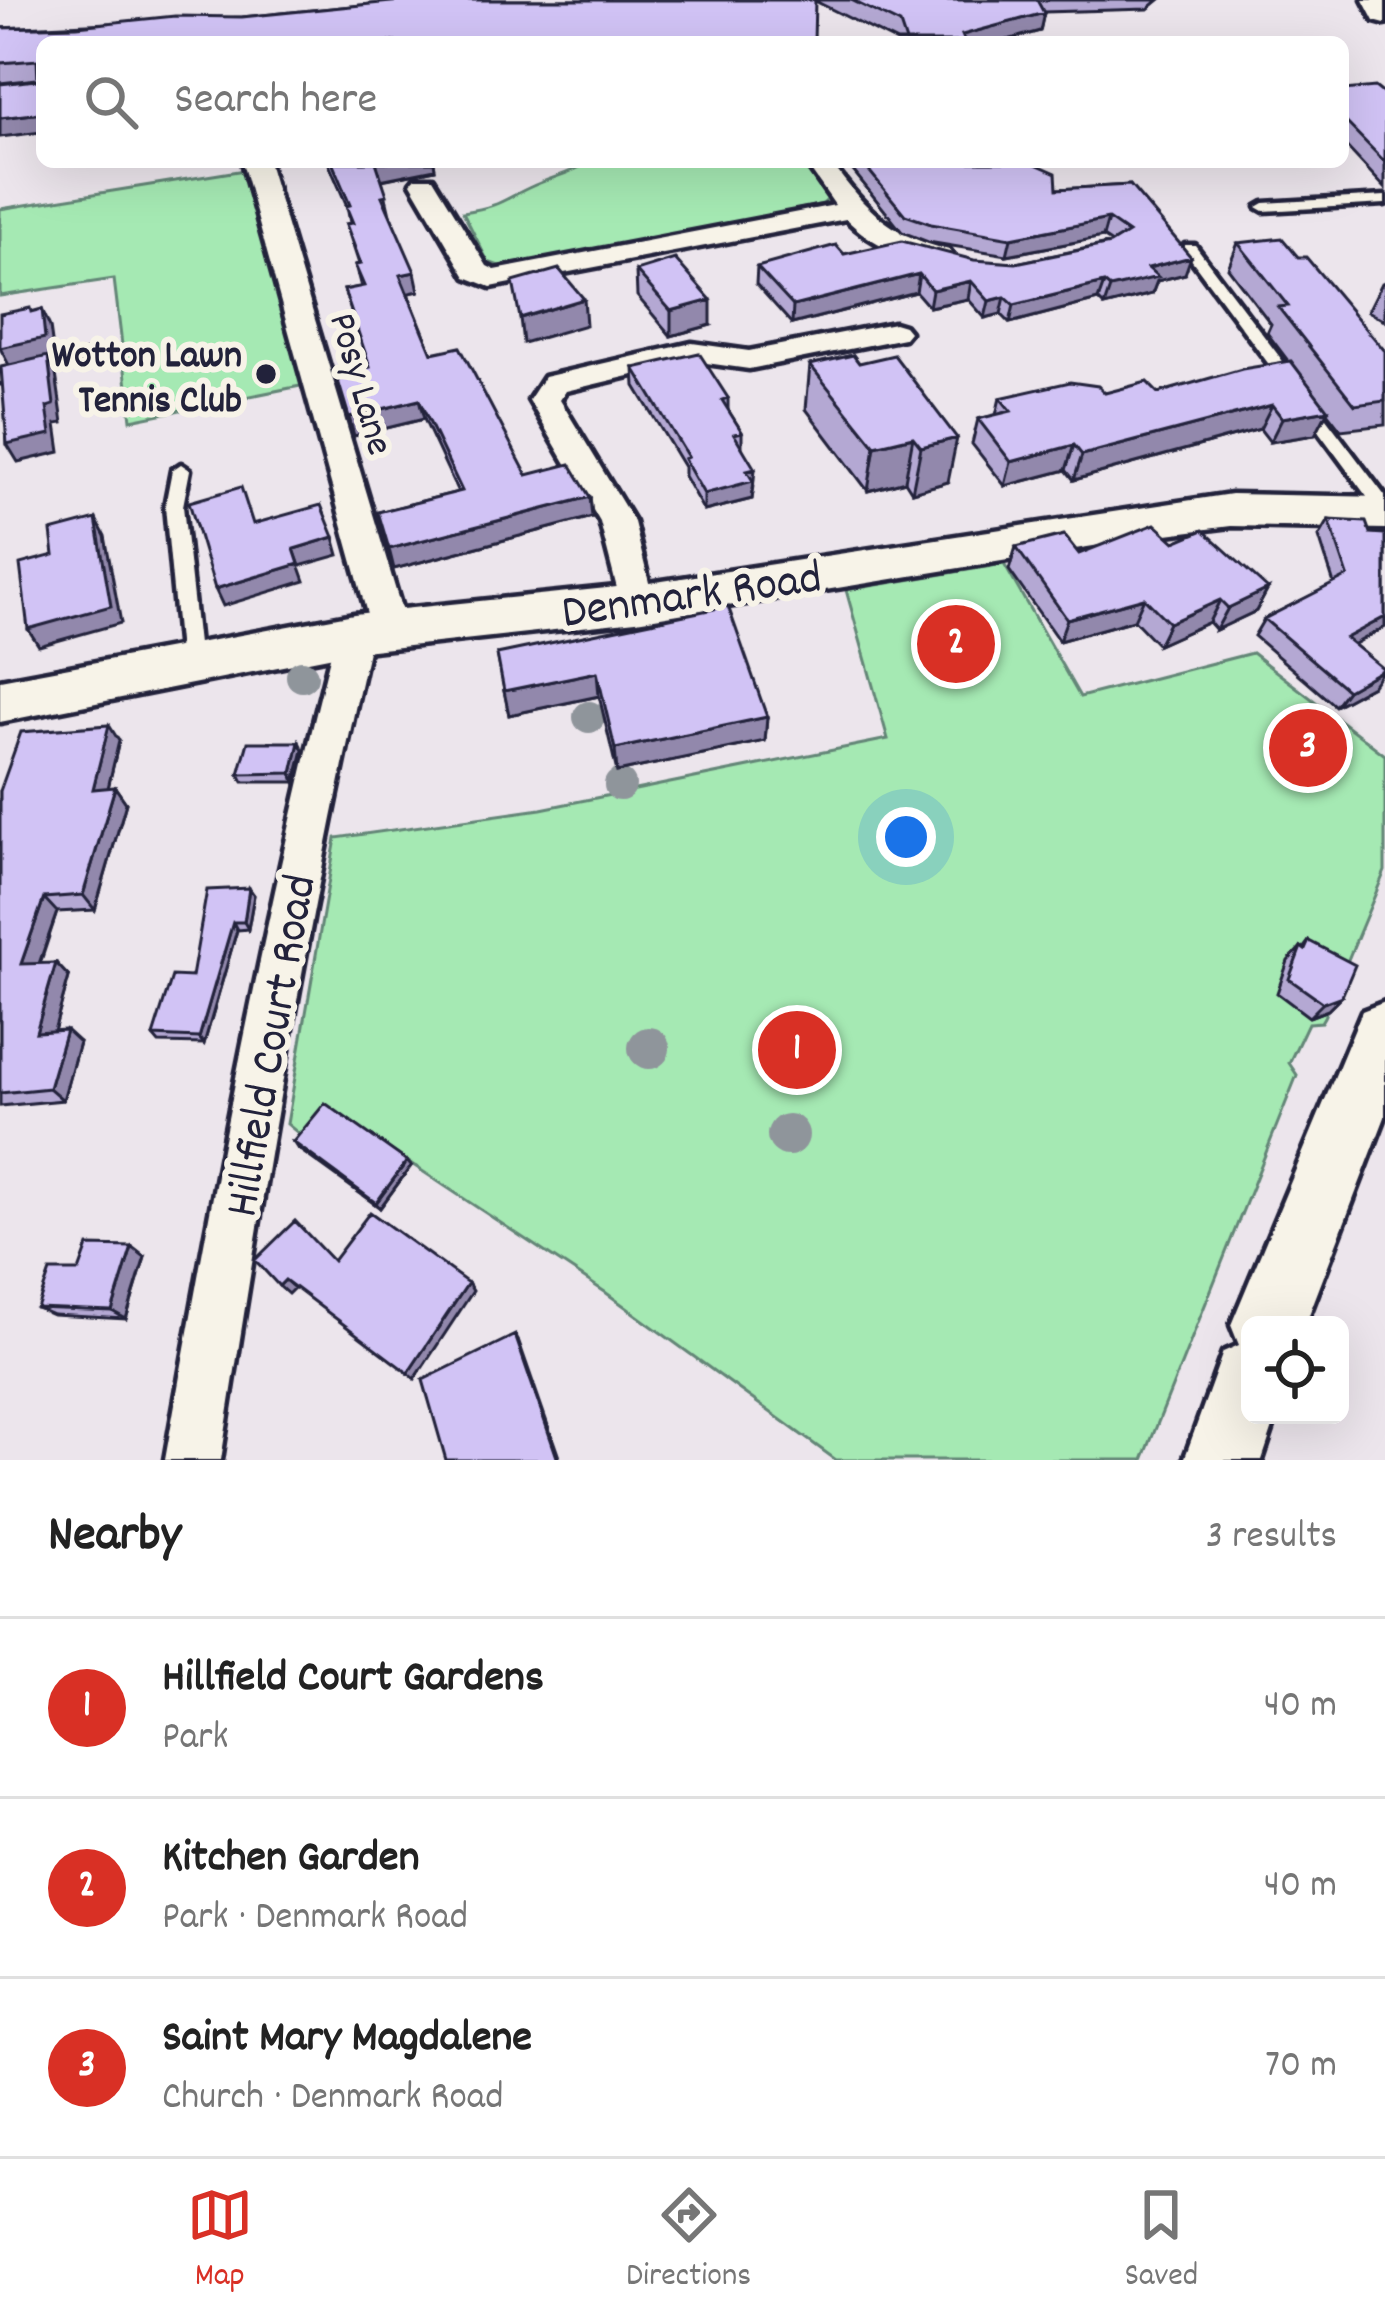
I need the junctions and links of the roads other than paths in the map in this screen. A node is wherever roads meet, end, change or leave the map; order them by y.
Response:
1 (1378, 0) edge
2 (1385, 15) edge
3 (256, 168) edge
4 (822, 168) edge
5 (424, 183) dead end
6 (1385, 200) edge
7 (1264, 207) dead end
8 (851, 210) junction
9 (1190, 248) edge
10 (964, 260) edge
11 (894, 332) dead end
12 (88, 358) dead end
13 (0, 376) edge
14 (181, 470) dead end
15 (1385, 511) edge
16 (636, 603) junction
17 (372, 630) junction
18 (190, 663) junction
19 (0, 701) edge
20 (1385, 1033) edge
21 (1272, 1316) edge
22 (1241, 1406) edge
23 (193, 1460) edge
24 (1223, 1460) edge

1 - 2 street
3 - 17 street, Posy Lane
4 - 8 street
5 - 8 street
6 - 7 lane
8 - 10 street
9 - 15 lane
11 - 16 street
12 - 13 lane
14 - 18 lane
15 - 16 street, Denmark Road
16 - 17 street, Denmark Road
17 - 18 street, Denmark Road
17 - 23 street, Hillfield Court Road
18 - 19 street, Denmark Road
20 - 21 street
22 - 24 street

